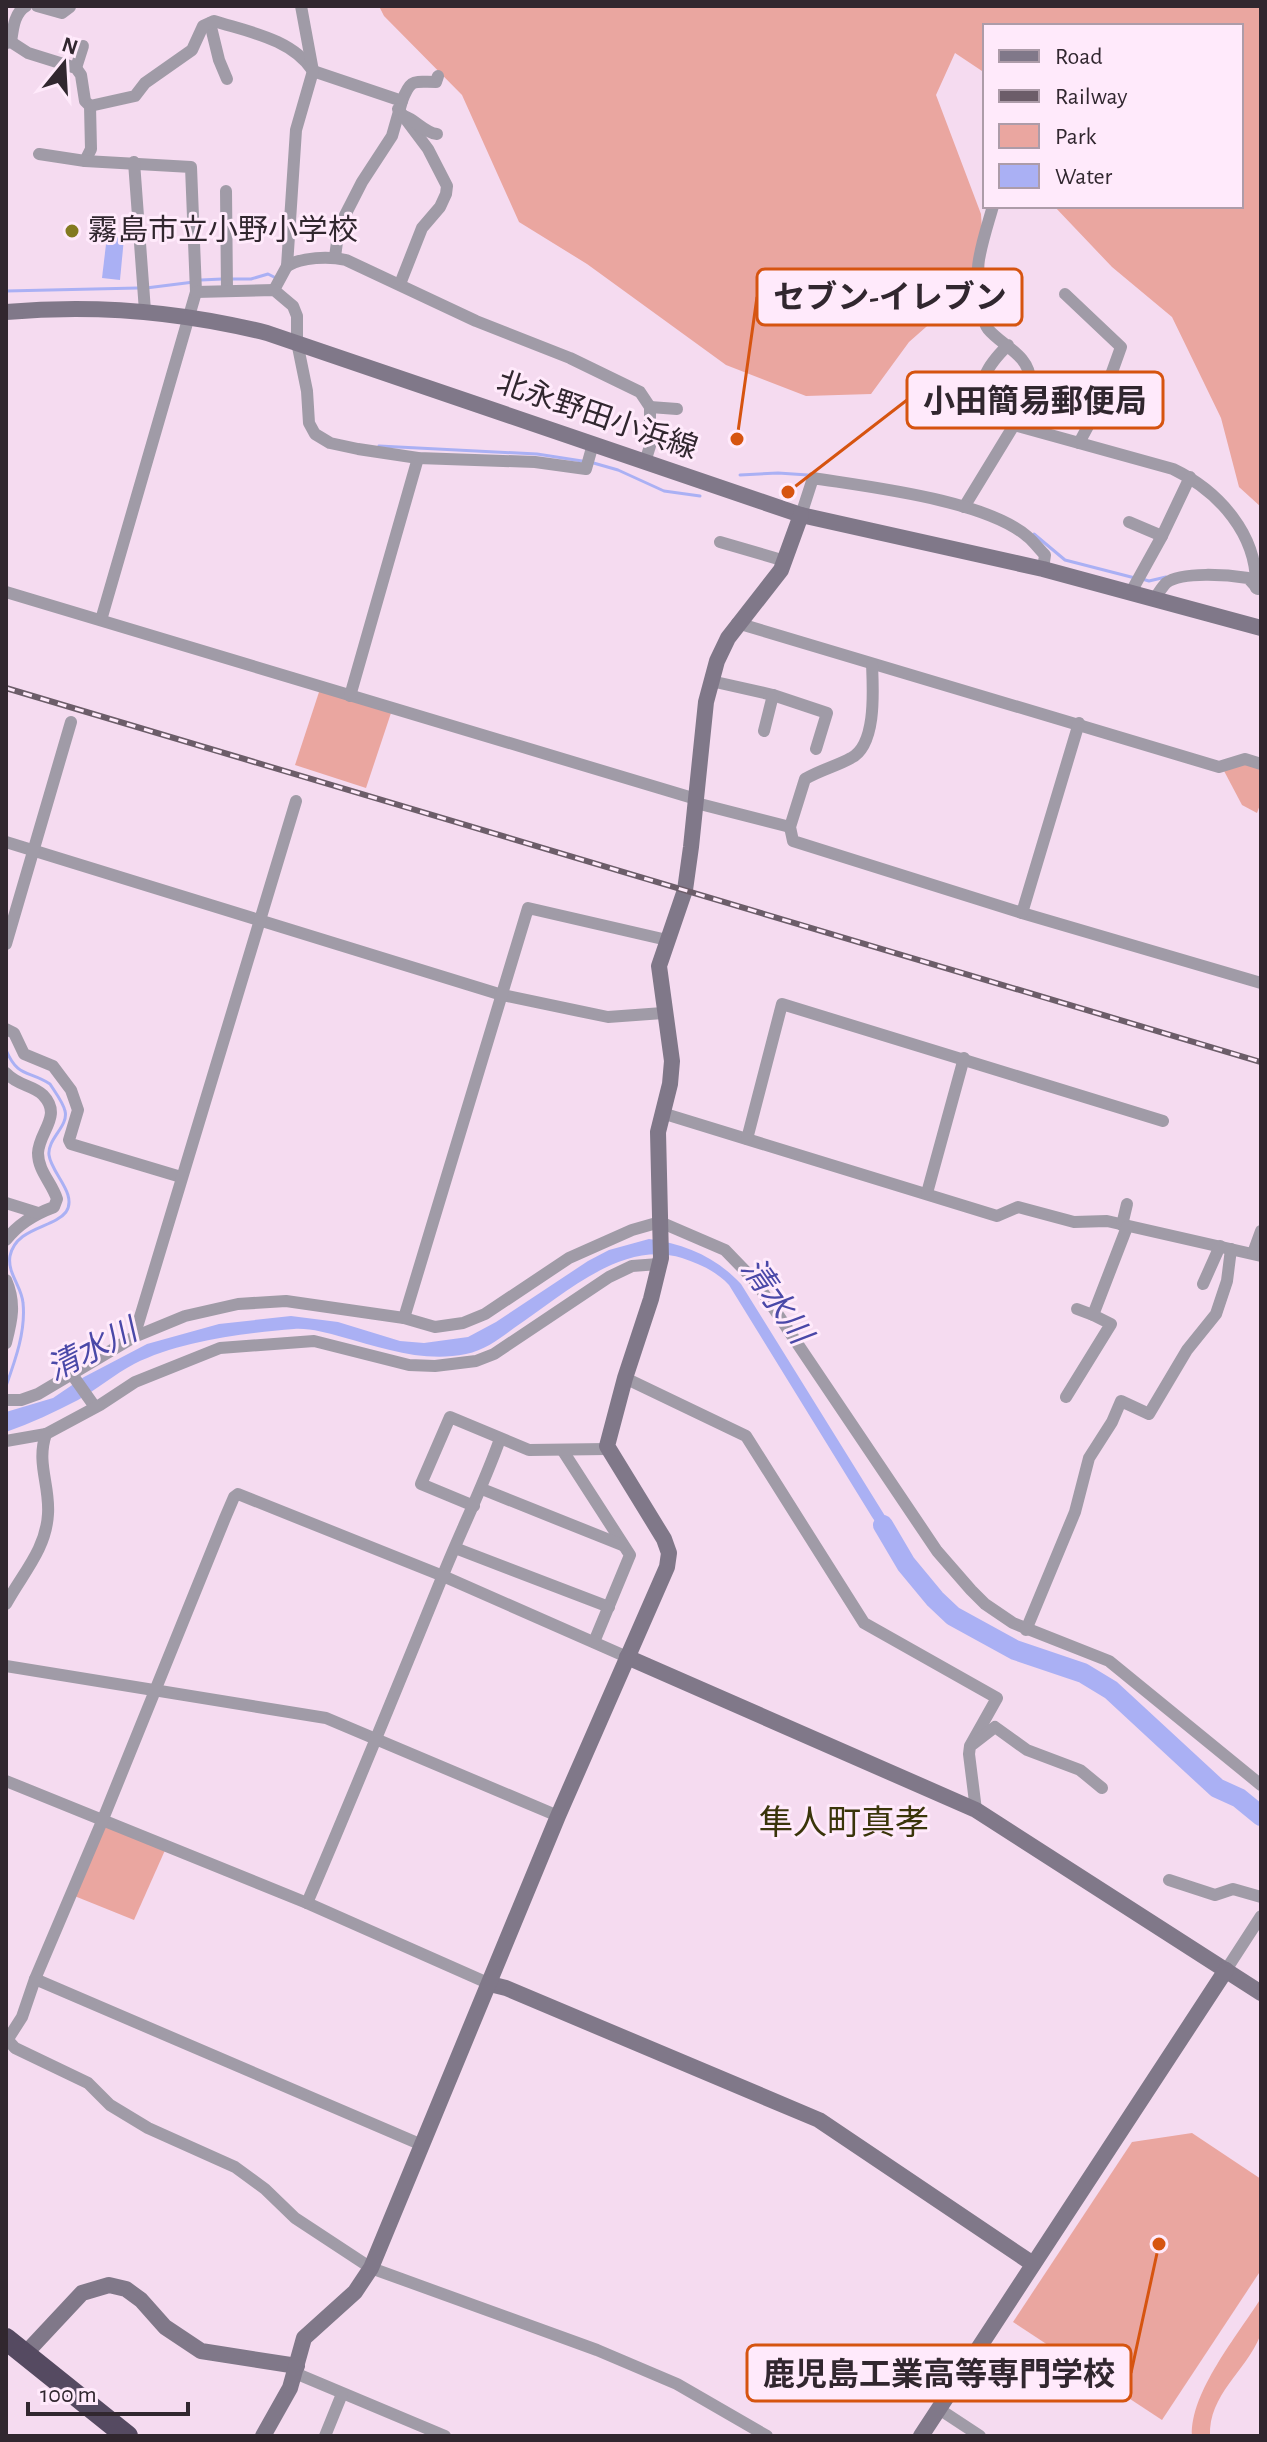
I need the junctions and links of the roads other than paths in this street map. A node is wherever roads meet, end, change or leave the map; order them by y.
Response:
1 (26, 6) edge
2 (37, 6) edge
3 (301, 6) edge
4 (70, 7) edge
5 (210, 23) junction
6 (8, 42) edge
7 (83, 46) dead end
8 (76, 68) junction
9 (313, 71) junction
10 (438, 76) dead end
11 (227, 79) dead end
12 (90, 106) junction
13 (400, 108) junction
14 (437, 134) dead end
15 (39, 154) dead end
16 (85, 161) junction
17 (134, 162) junction
18 (226, 191) dead end
19 (992, 208) edge
20 (335, 257) junction
21 (286, 268) junction
22 (227, 282) junction
23 (196, 284) junction
24 (400, 284) junction
25 (276, 286) junction
26 (1065, 294) dead end
27 (145, 298) junction
28 (6, 312) edge
29 (190, 316) junction
30 (297, 342) junction
31 (1008, 345) junction
32 (650, 407) junction
33 (677, 409) dead end
34 (1014, 425) junction
35 (1079, 443) junction
36 (592, 450) junction
37 (418, 458) junction
38 (645, 462) junction
39 (1190, 477) junction
40 (966, 503) junction
41 (801, 515) junction
42 (1129, 522) dead end
43 (1162, 536) junction
44 (720, 542) dead end
45 (785, 561) junction
46 (1043, 569) junction
47 (1136, 583) junction
48 (1258, 585) edge
49 (6, 592) edge
50 (1154, 599) junction
51 (101, 620) junction
52 (737, 623) junction
53 (1261, 628) edge
54 (872, 664) junction
55 (711, 681) junction
56 (773, 695) junction
57 (350, 696) junction
58 (71, 722) dead end
59 (1079, 723) junction
60 (764, 731) dead end
61 (816, 749) dead end
62 (1261, 764) edge
63 (296, 801) dead end
64 (696, 801) junction
65 (790, 827) junction
66 (6, 842) edge
67 (34, 851) junction
68 (1022, 913) junction
69 (259, 921) junction
70 (667, 940) junction
71 (6, 944) edge
72 (1261, 983) edge
73 (502, 995) junction
74 (663, 1013) junction
75 (6, 1029) edge
76 (964, 1058) junction
77 (6, 1073) edge
78 (662, 1113) junction
79 (1163, 1121) dead end
80 (747, 1139) junction
81 (181, 1177) junction
82 (927, 1193) junction
83 (6, 1203) edge
84 (1127, 1204) dead end
85 (38, 1213) junction
86 (660, 1226) junction
87 (1125, 1226) junction
88 (1261, 1231) edge
89 (6, 1240) edge
90 (1226, 1247) junction
91 (1257, 1254) edge
92 (660, 1261) junction
93 (6, 1280) edge
94 (1203, 1284) dead end
95 (1077, 1309) dead end
96 (1093, 1315) junction
97 (404, 1318) junction
98 (134, 1337) junction
99 (6, 1343) edge
100 (71, 1373) junction
101 (625, 1378) junction
102 (1066, 1397) dead end
103 (8, 1400) edge
104 (95, 1407) junction
105 (46, 1434) junction
106 (500, 1439) junction
107 (6, 1441) edge
108 (607, 1449) junction
109 (563, 1451) junction
110 (482, 1489) junction
111 (474, 1506) junction
112 (622, 1545) junction
113 (455, 1548) junction
114 (443, 1576) junction
115 (6, 1604) edge
116 (609, 1607) junction
117 (1026, 1630) junction
118 (594, 1642) junction
119 (627, 1657) junction
120 (6, 1666) edge
121 (154, 1691) junction
122 (379, 1738) junction
123 (970, 1746) junction
124 (6, 1781) edge
125 (1261, 1785) edge
126 (1102, 1788) dead end
127 (976, 1810) junction
128 (558, 1816) junction
129 (103, 1819) junction
130 (1169, 1880) dead end
131 (1261, 1897) edge
132 (307, 1903) junction
133 (1261, 1916) edge
134 (1226, 1970) junction
135 (35, 1979) junction
136 (490, 1984) junction
137 (1261, 1993) edge
138 (6, 2040) edge
139 (422, 2145) junction
140 (1033, 2264) junction
141 (371, 2268) junction
142 (6, 2339) edge
143 (24, 2355) junction
144 (296, 2369) junction
145 (342, 2394) junction
146 (939, 2409) junction
147 (127, 2436) edge
148 (263, 2436) edge
149 (325, 2436) edge
150 (445, 2436) edge
151 (767, 2436) edge
152 (921, 2436) edge
153 (980, 2436) edge

1 - 6 street
2 - 4 street
3 - 9 street
5 - 9 street
5 - 11 street
5 - 12 street
6 - 8 street
7 - 8 street
8 - 12 street
9 - 13 street
9 - 21 street
10 - 13 street
12 - 16 street
13 - 14 street
13 - 20 street
13 - 24 street
15 - 16 street
16 - 17 street
17 - 23 street
17 - 27 street
18 - 22 street
19 - 31 street
20 - 21 street
20 - 24 street
21 - 25 street
22 - 23 street
22 - 25 street
23 - 29 street
24 - 32 street
25 - 30 street
26 - 35 street
27 - 28 street, 北永野田小浜線
27 - 29 street, 北永野田小浜線
29 - 30 street, 北永野田小浜線
29 - 51 street
30 - 36 street, 北永野田小浜線
30 - 37 street
31 - 34 street
31 - 34 street
32 - 33 street
32 - 38 street
34 - 35 street
34 - 40 street
35 - 39 street
36 - 37 street
36 - 38 street, 北永野田小浜線
37 - 57 street
38 - 41 street, 北永野田小浜線
39 - 43 street
39 - 48 street
40 - 41 street
40 - 46 street
41 - 45 street
41 - 46 street, 北永野田小浜線
42 - 43 street
43 - 47 street
44 - 45 street
45 - 52 street
46 - 47 street, 北永野田小浜線
47 - 50 street, 北永野田小浜線
48 - 50 street
49 - 51 street
50 - 53 street, 北永野田小浜線
51 - 57 street
52 - 54 street
52 - 55 street
54 - 59 street
54 - 65 street
55 - 56 street
55 - 64 street
56 - 60 street
56 - 61 street
57 - 64 street
58 - 67 street
59 - 62 street
59 - 68 street
63 - 69 street
64 - 65 street
64 - 70 street
65 - 68 street
66 - 67 street
67 - 69 street
67 - 71 street
68 - 72 street
69 - 73 street
69 - 81 street
70 - 73 street
70 - 74 street
73 - 74 street
73 - 97 street
74 - 78 street
75 - 81 street
76 - 79 street
76 - 80 street
76 - 82 street
77 - 85 street
78 - 80 street
78 - 86 street
80 - 82 street
81 - 98 street
82 - 87 street
83 - 85 street
84 - 87 street
85 - 89 street
86 - 92 street
86 - 97 street
86 - 117 street
87 - 90 street
87 - 96 street
88 - 91 street
90 - 91 street
90 - 94 street
90 - 117 street
92 - 101 street
92 - 104 street
93 - 99 street
95 - 96 street
96 - 102 street
97 - 98 street
98 - 100 street
100 - 103 street
100 - 104 street
101 - 108 street
101 - 123 street
104 - 105 street
105 - 107 street
105 - 115 street
106 - 109 street
106 - 110 street
106 - 111 street
108 - 109 street
108 - 119 street
109 - 112 street
110 - 111 street
110 - 112 street
111 - 113 street
112 - 116 street
113 - 114 street
113 - 116 street
114 - 118 street
114 - 121 street
114 - 122 street
116 - 118 street
117 - 125 street
118 - 119 street
119 - 127 street
119 - 128 street
120 - 121 street
121 - 122 street
121 - 129 street
122 - 128 street
122 - 132 street
123 - 126 street
123 - 127 street
124 - 129 street
127 - 134 street
128 - 136 street
129 - 132 street
129 - 135 street
130 - 131 street
132 - 136 street
133 - 134 street
134 - 137 street
134 - 140 street
135 - 138 street
135 - 139 street
136 - 139 street
136 - 140 street
138 - 141 street
139 - 141 street
140 - 146 street
141 - 144 street
141 - 151 street
142 - 143 highway
143 - 144 street
143 - 147 highway
144 - 145 street
144 - 148 street
145 - 149 street
145 - 150 street
146 - 152 street
146 - 153 street

